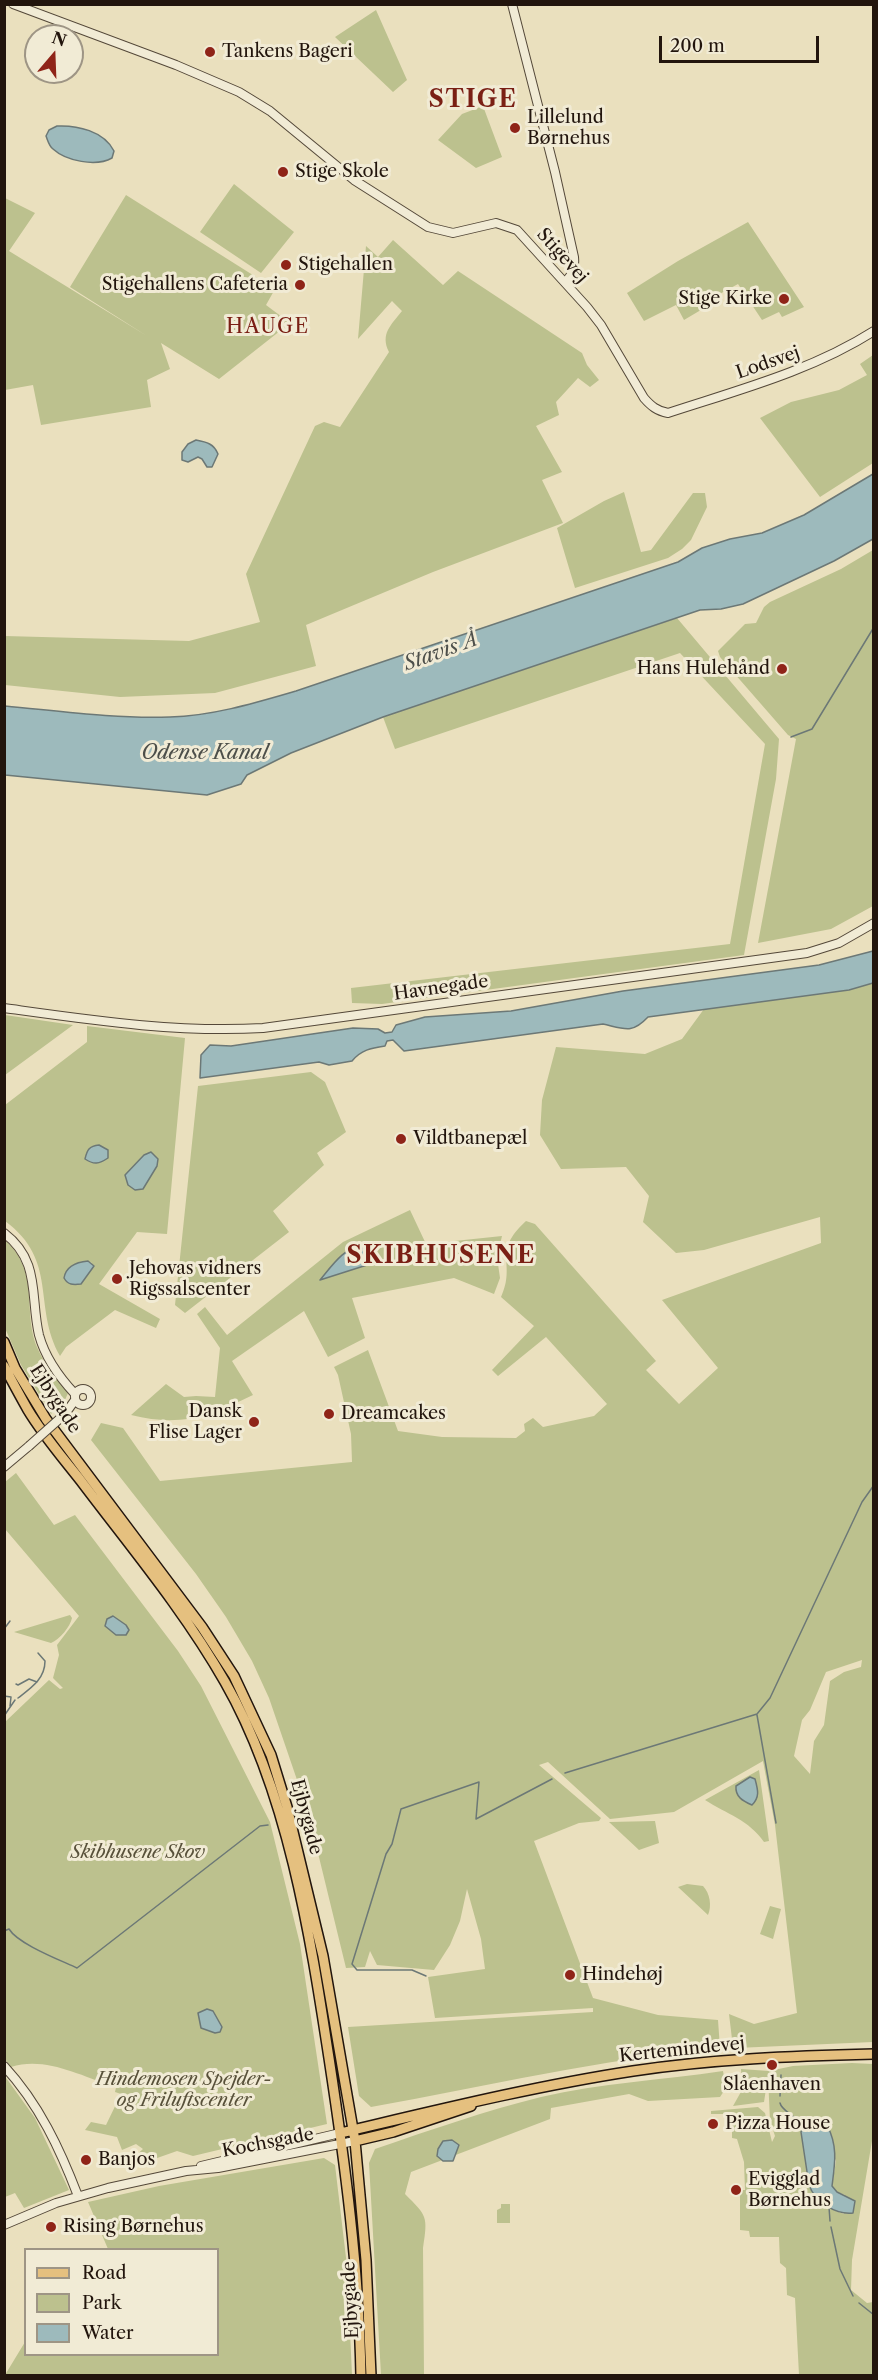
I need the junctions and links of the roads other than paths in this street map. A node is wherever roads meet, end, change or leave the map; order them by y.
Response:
1 (13, 4) edge
2 (512, 4) edge
3 (565, 282) junction
4 (873, 331) edge
5 (668, 413) joint
6 (873, 923) edge
7 (4, 1008) edge
8 (4, 1233) edge
9 (4, 1342) edge
10 (4, 1366) edge
11 (4, 1467) edge
12 (873, 2054) edge
13 (4, 2066) edge
14 (497, 2098) junction
15 (353, 2130) junction
16 (340, 2133) junction
17 (355, 2141) junction
18 (342, 2144) junction
19 (186, 2171) junction
20 (78, 2196) junction
21 (4, 2225) edge
22 (361, 2376) edge
23 (371, 2376) edge

1 - 3 street, Stigevej
2 - 3 street
3 - 5 street, Stigevej
4 - 5 street, Lodsvej
6 - 7 street, Havnegade
8 - 11 street, bridge
9 - 15 main road, Ejbygade
10 - 16 main road, Ejbygade
12 - 14 main road, Kertemindevej
13 - 20 street
14 - 15 main road, Kertemindevej
14 - 17 main road, Kertemindevej
15 - 16 main road, Kertemindevej
15 - 17 main road, Ejbygade
16 - 18 main road, Ejbygade
16 - 19 street, Kochsgade
17 - 18 street, Kochsgade
17 - 23 main road, Ejbygade
18 - 19 street, Kochsgade
18 - 22 main road, Ejbygade
19 - 20 street, Kochsgade
20 - 21 street, Kochsgade

